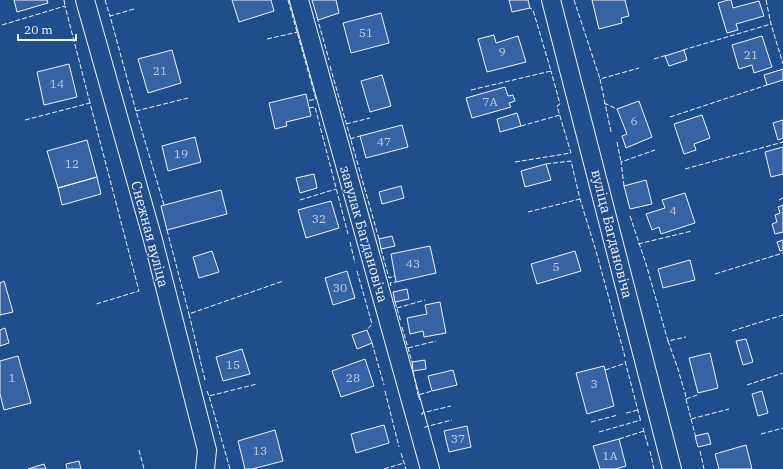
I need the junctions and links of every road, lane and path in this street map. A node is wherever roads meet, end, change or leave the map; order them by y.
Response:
1 (84, 0) edge
2 (299, 0) edge
3 (551, 0) edge
4 (205, 469) edge
5 (430, 469) edge
6 (672, 469) edge

1 - 4 street, Снежная вуліца
2 - 5 street, завулак Багдановіча
3 - 6 street, вуліца Багдановіча

